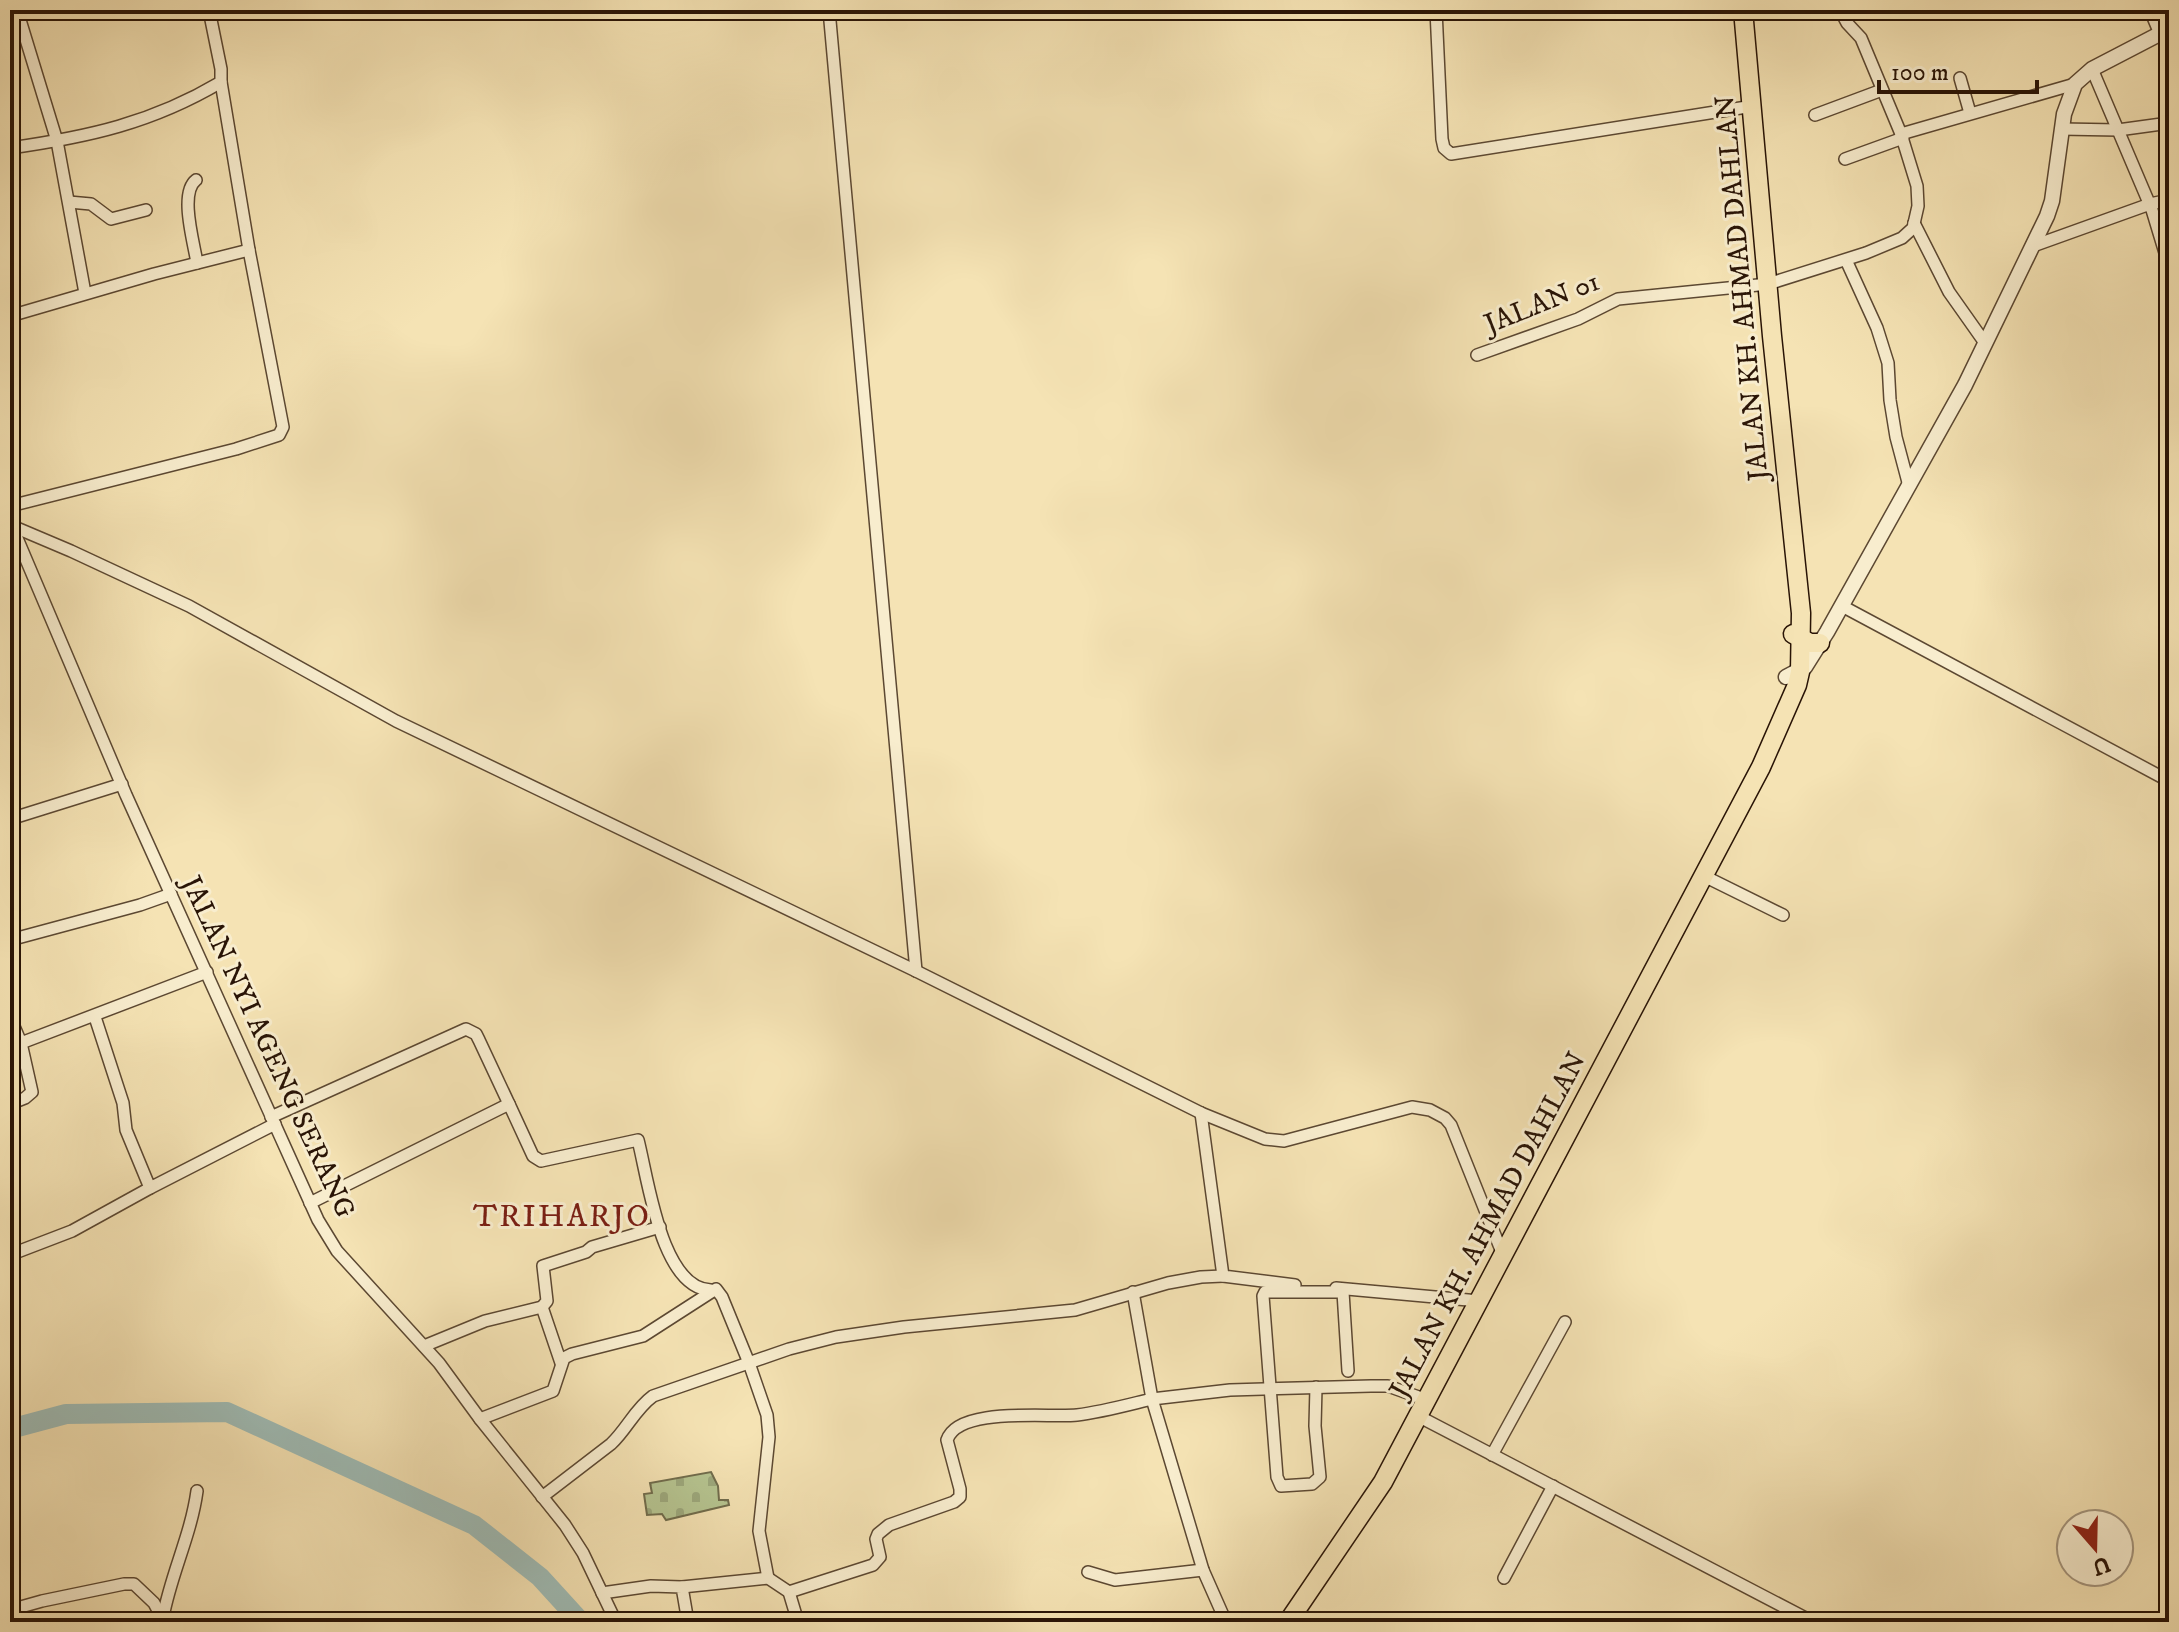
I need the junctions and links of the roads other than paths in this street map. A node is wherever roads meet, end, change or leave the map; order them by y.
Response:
1 (17, 10) edge
2 (209, 10) edge
3 (829, 10) edge
4 (1436, 10) edge
5 (1743, 10) edge
6 (1840, 10) edge
7 (2150, 10) edge
8 (2165, 32) edge
9 (2092, 69) junction
10 (1960, 78) dead end
11 (221, 82) junction
12 (2075, 84) junction
13 (1882, 90) junction
14 (1753, 106) junction
15 (1970, 113) junction
16 (1815, 115) dead end
17 (2169, 123) edge
18 (2061, 129) junction
19 (2118, 130) junction
20 (10, 134) edge
21 (1902, 136) junction
22 (57, 141) junction
23 (12, 147) edge
24 (1845, 159) dead end
25 (196, 180) dead end
26 (2169, 200) edge
27 (69, 202) junction
28 (2150, 204) junction
29 (146, 210) dead end
30 (1914, 223) junction
31 (2033, 246) junction
32 (249, 250) junction
33 (1846, 260) junction
34 (197, 263) junction
35 (2169, 266) edge
36 (1768, 284) junction
37 (85, 293) junction
38 (10, 316) edge
39 (1985, 343) junction
40 (1477, 355) dead end
41 (1909, 486) junction
42 (10, 506) edge
43 (11, 524) edge
44 (1842, 606) junction
45 (1796, 635) junction
46 (1820, 643) junction
47 (1793, 675) junction
48 (2169, 781) edge
49 (122, 784) junction
50 (10, 819) edge
51 (1707, 877) junction
52 (171, 894) junction
53 (1783, 915) dead end
54 (10, 940) edge
55 (916, 971) junction
56 (207, 972) junction
57 (10, 1017) edge
58 (95, 1017) junction
59 (21, 1043) junction
60 (10, 1104) edge
61 (509, 1104) junction
62 (1201, 1113) junction
63 (273, 1120) junction
64 (150, 1188) junction
65 (310, 1203) junction
66 (660, 1227) junction
67 (12, 1254) dead end
68 (1503, 1255) junction
69 (1223, 1276) junction
70 (711, 1290) junction
71 (1133, 1292) junction
72 (1479, 1301) junction
73 (542, 1307) junction
74 (1565, 1322) dead end
75 (424, 1346) junction
76 (561, 1363) junction
77 (749, 1363) junction
78 (1348, 1371) dead end
79 (1316, 1387) junction
80 (1271, 1388) junction
81 (1152, 1399) junction
82 (1422, 1408) junction
83 (480, 1419) junction
84 (1492, 1455) junction
85 (1553, 1486) junction
86 (197, 1491) dead end
87 (542, 1497) junction
88 (1203, 1570) junction
89 (1088, 1572) dead end
90 (768, 1578) junction
91 (1504, 1578) dead end
92 (682, 1587) junction
93 (789, 1592) junction
94 (602, 1593) junction
95 (10, 1610) edge
96 (163, 1620) edge
97 (616, 1622) edge
98 (688, 1622) edge
99 (798, 1622) edge
100 (1226, 1622) edge
101 (1288, 1622) edge
102 (1813, 1622) edge

1 - 22 street
2 - 11 street
3 - 55 street
4 - 14 street
5 - 14 highway, JALAN KH. AHMAD DAHLAN
6 - 13 street
7 - 8 street
8 - 9 street
9 - 12 street
9 - 19 street
10 - 15 street
11 - 22 street
11 - 32 street
12 - 15 street
12 - 18 street
13 - 16 street
13 - 21 street
14 - 36 highway, JALAN KH. AHMAD DAHLAN
15 - 21 street
17 - 19 street
18 - 19 street
18 - 31 street
19 - 28 street
20 - 23 street
21 - 24 street
21 - 30 street
22 - 23 street
22 - 27 street
25 - 34 street
26 - 28 street
27 - 29 street
27 - 37 street
28 - 31 street
28 - 35 street
30 - 33 street, JALAN 01
30 - 39 street
31 - 39 street
32 - 34 street
32 - 42 street
33 - 36 street, JALAN 01
33 - 41 street
34 - 37 street
36 - 40 street, JALAN 01
36 - 45 highway, JALAN KH. AHMAD DAHLAN
37 - 38 street
39 - 41 street
41 - 44 street
43 - 49 street, JALAN NYI AGENG SERANG
43 - 55 street
44 - 46 street
44 - 48 street
45 - 46 highway
45 - 47 highway, JALAN KH. AHMAD DAHLAN
46 - 47 street
47 - 51 highway, JALAN KH. AHMAD DAHLAN
49 - 50 street
49 - 52 street, JALAN NYI AGENG SERANG
51 - 53 street
51 - 68 highway, JALAN KH. AHMAD DAHLAN
52 - 54 street
52 - 56 street, JALAN NYI AGENG SERANG
55 - 62 street
56 - 58 street
56 - 63 street, JALAN NYI AGENG SERANG
57 - 59 street
58 - 59 street
58 - 64 street
59 - 60 street
61 - 63 street
61 - 65 street
61 - 66 street
62 - 68 street
62 - 69 street
63 - 64 street
63 - 65 street, JALAN NYI AGENG SERANG
64 - 67 street
65 - 75 street, JALAN NYI AGENG SERANG
66 - 70 street
66 - 73 street
68 - 72 highway, JALAN KH. AHMAD DAHLAN
69 - 71 street
69 - 72 street
70 - 76 street
70 - 77 street
71 - 77 street
71 - 81 street
72 - 82 highway, JALAN KH. AHMAD DAHLAN
73 - 75 street
73 - 76 street
74 - 84 street
75 - 83 street, JALAN NYI AGENG SERANG
76 - 83 street
77 - 87 street
77 - 90 street
78 - 80 street
79 - 80 street
79 - 80 street
79 - 82 street
80 - 81 street
81 - 88 street
81 - 93 street
82 - 84 street
82 - 101 highway, JALAN KH. AHMAD DAHLAN
83 - 87 street, JALAN NYI AGENG SERANG
84 - 85 street
85 - 91 street
85 - 102 street
86 - 96 street
87 - 94 street, JALAN NYI AGENG SERANG
88 - 89 street
88 - 100 street
90 - 92 street
90 - 93 street
92 - 94 street
92 - 98 street
93 - 99 street
94 - 97 street, JALAN NYI AGENG SERANG
95 - 96 street

